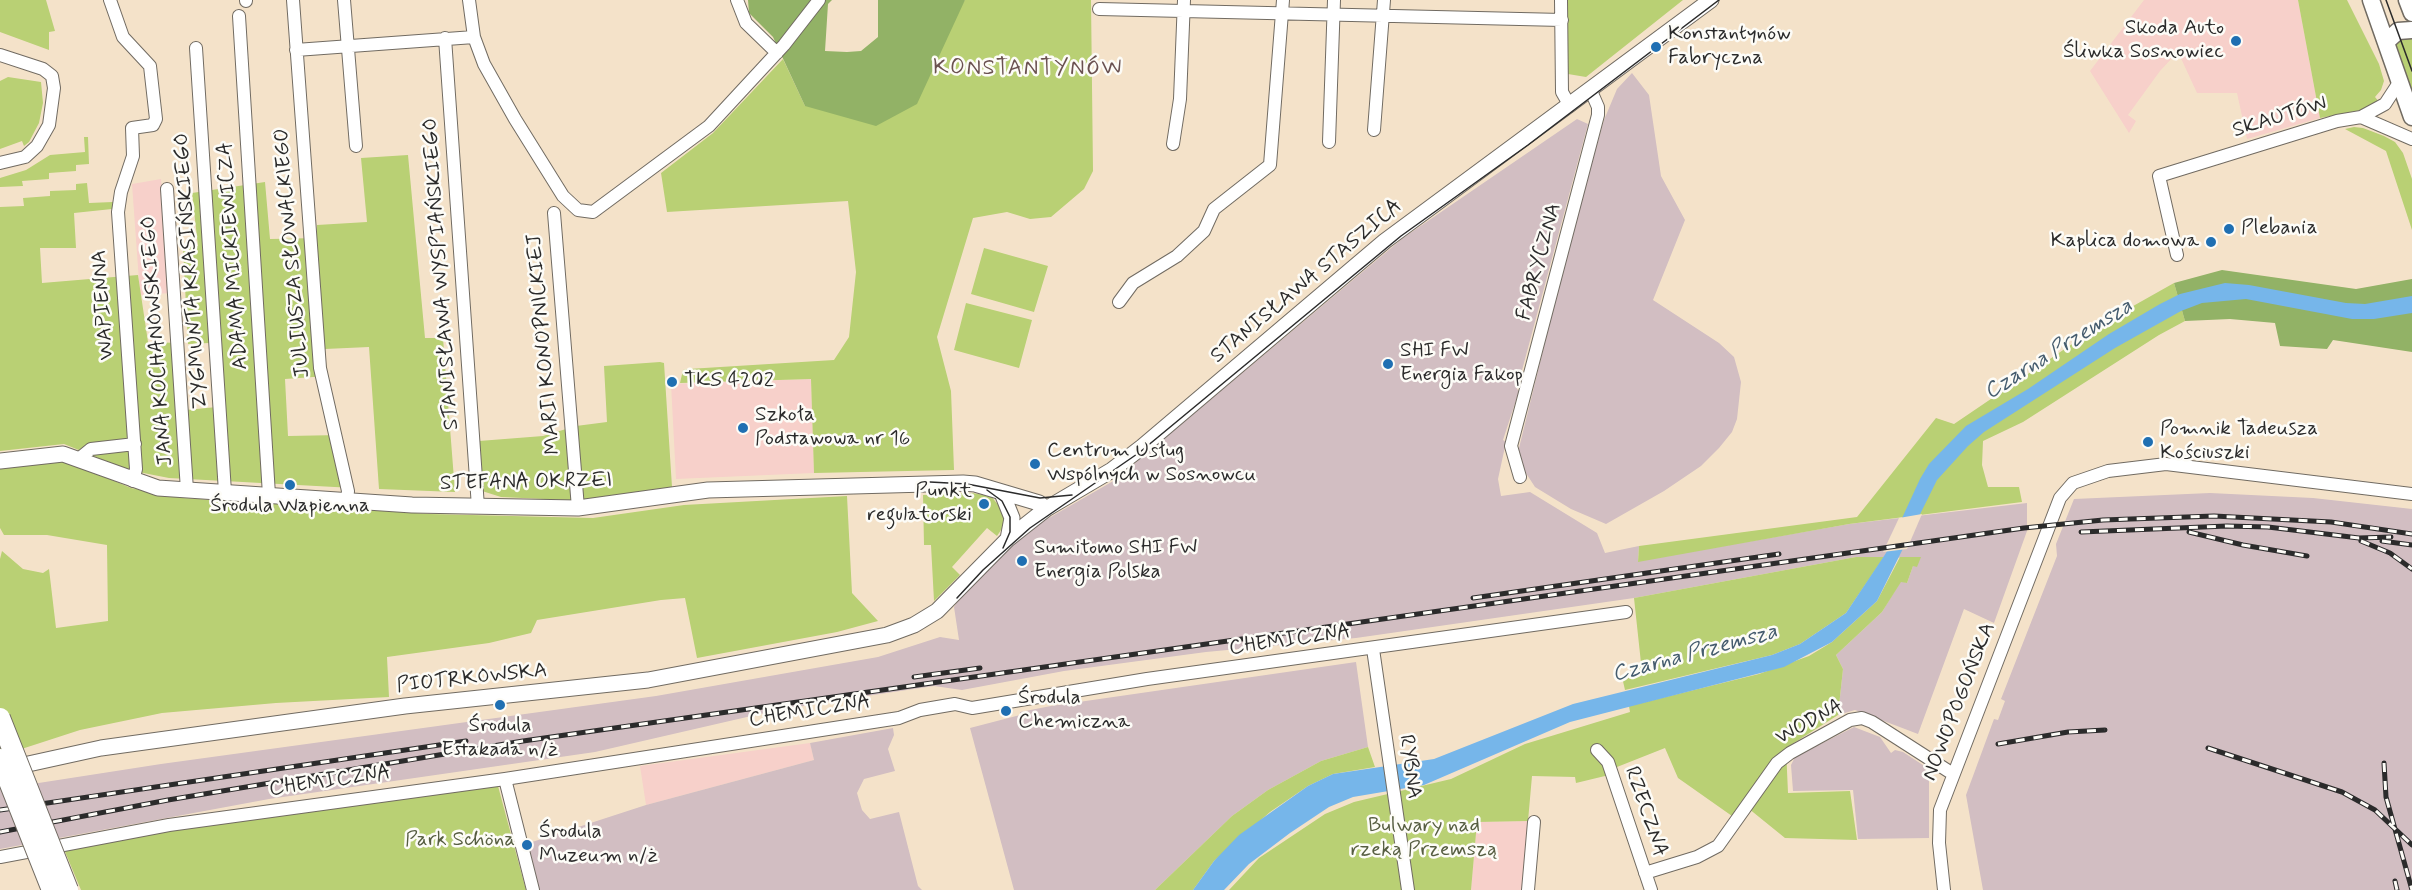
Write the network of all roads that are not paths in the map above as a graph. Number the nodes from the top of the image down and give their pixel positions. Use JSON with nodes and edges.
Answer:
{"nodes":[{"id":1,"x":110,"y":0,"type":"edge"},
{"id":2,"x":293,"y":0,"type":"edge"},
{"id":3,"x":344,"y":0,"type":"edge"},
{"id":4,"x":469,"y":0,"type":"edge"},
{"id":5,"x":737,"y":0,"type":"edge"},
{"id":6,"x":819,"y":0,"type":"edge"},
{"id":7,"x":1283,"y":0,"type":"edge"},
{"id":8,"x":1334,"y":0,"type":"edge"},
{"id":9,"x":1384,"y":0,"type":"edge"},
{"id":10,"x":1561,"y":0,"type":"edge"},
{"id":11,"x":1711,"y":0,"type":"edge"},
{"id":12,"x":2361,"y":0,"type":"edge"},
{"id":13,"x":2371,"y":0,"type":"edge"},
{"id":14,"x":2407,"y":0,"type":"edge"},
{"id":15,"x":1141,"y":5,"type":"edge"},
{"id":16,"x":1184,"y":6,"type":"edge"},
{"id":17,"x":1234,"y":6,"type":"edge"},
{"id":18,"x":1099,"y":9,"type":"dead end"},
{"id":19,"x":2412,"y":13,"type":"edge"},
{"id":20,"x":1282,"y":14,"type":"junction"},
{"id":21,"x":1333,"y":15,"type":"junction"},
{"id":22,"x":238,"y":16,"type":"dead end"},
{"id":23,"x":1384,"y":17,"type":"junction"},
{"id":24,"x":1562,"y":20,"type":"junction"},
{"id":25,"x":2412,"y":30,"type":"edge"},
{"id":26,"x":474,"y":37,"type":"junction"},
{"id":27,"x":445,"y":38,"type":"junction"},
{"id":28,"x":348,"y":47,"type":"junction"},
{"id":29,"x":2388,"y":47,"type":"junction"},
{"id":30,"x":196,"y":48,"type":"dead end"},
{"id":31,"x":296,"y":50,"type":"junction"},
{"id":32,"x":777,"y":53,"type":"junction"},
{"id":33,"x":0,"y":55,"type":"edge"},
{"id":34,"x":2400,"y":81,"type":"junction"},
{"id":35,"x":1591,"y":91,"type":"junction"},
{"id":36,"x":1570,"y":106,"type":"junction"},
{"id":37,"x":2361,"y":117,"type":"junction"},
{"id":38,"x":2412,"y":117,"type":"edge"},
{"id":39,"x":1374,"y":130,"type":"dead end"},
{"id":40,"x":2412,"y":139,"type":"edge"},
{"id":41,"x":1329,"y":142,"type":"dead end"},
{"id":42,"x":1173,"y":144,"type":"dead end"},
{"id":43,"x":356,"y":146,"type":"dead end"},
{"id":44,"x":0,"y":163,"type":"edge"},
{"id":45,"x":167,"y":189,"type":"dead end"},
{"id":46,"x":554,"y":213,"type":"dead end"},
{"id":47,"x":2177,"y":255,"type":"dead end"},
{"id":48,"x":1119,"y":302,"type":"dead end"},
{"id":49,"x":135,"y":444,"type":"junction"},
{"id":50,"x":80,"y":458,"type":"junction"},
{"id":51,"x":0,"y":461,"type":"edge"},
{"id":52,"x":1520,"y":477,"type":"dead end"},
{"id":53,"x":133,"y":481,"type":"junction"},
{"id":54,"x":187,"y":490,"type":"junction"},
{"id":55,"x":225,"y":492,"type":"junction"},
{"id":56,"x":1002,"y":494,"type":"junction"},
{"id":57,"x":2412,"y":494,"type":"edge"},
{"id":58,"x":269,"y":495,"type":"junction"},
{"id":59,"x":347,"y":500,"type":"junction"},
{"id":60,"x":478,"y":507,"type":"junction"},
{"id":61,"x":578,"y":508,"type":"junction"},
{"id":62,"x":1046,"y":509,"type":"junction"},
{"id":63,"x":1008,"y":539,"type":"junction"},
{"id":64,"x":941,"y":607,"type":"joint"},
{"id":65,"x":1626,"y":612,"type":"dead end"},
{"id":66,"x":1373,"y":649,"type":"junction"},
{"id":67,"x":0,"y":718,"type":"edge"},
{"id":68,"x":1598,"y":750,"type":"dead end"},
{"id":69,"x":0,"y":759,"type":"edge"},
{"id":70,"x":0,"y":770,"type":"edge"},
{"id":71,"x":1953,"y":774,"type":"junction"},
{"id":72,"x":505,"y":780,"type":"junction"},
{"id":73,"x":1534,"y":822,"type":"dead end"},
{"id":74,"x":0,"y":857,"type":"edge"},
{"id":75,"x":1645,"y":873,"type":"junction"},
{"id":76,"x":52,"y":890,"type":"edge"},
{"id":77,"x":68,"y":890,"type":"edge"},
{"id":78,"x":533,"y":890,"type":"edge"},
{"id":79,"x":1408,"y":890,"type":"edge"},
{"id":80,"x":1528,"y":890,"type":"edge"},
{"id":81,"x":1651,"y":890,"type":"edge"},
{"id":82,"x":1944,"y":890,"type":"edge"}],
"edges":[{"from":1,"to":49,"type":"street","name":"WAPIENNA"},
{"from":2,"to":31,"type":"street","name":"JULIUSZA SŁOWACKIEGO"},
{"from":3,"to":28,"type":"street"},
{"from":4,"to":26,"type":"street"},
{"from":5,"to":32,"type":"street"},
{"from":6,"to":32,"type":"street"},
{"from":7,"to":20,"type":"street"},
{"from":8,"to":21,"type":"street"},
{"from":9,"to":23,"type":"street"},
{"from":10,"to":24,"type":"street"},
{"from":11,"to":35,"type":"street","name":"STANISŁAWA STASZICA"},
{"from":12,"to":29,"type":"main road"},
{"from":13,"to":29,"type":"main road"},
{"from":14,"to":19,"type":"main road"},
{"from":15,"to":16,"type":"street"},
{"from":15,"to":18,"type":"street"},
{"from":16,"to":17,"type":"street"},
{"from":16,"to":42,"type":"street"},
{"from":17,"to":20,"type":"street"},
{"from":20,"to":21,"type":"street"},
{"from":20,"to":48,"type":"street"},
{"from":21,"to":23,"type":"street"},
{"from":21,"to":41,"type":"street"},
{"from":22,"to":58,"type":"street","name":"ADAMA MICKIEWICZA"},
{"from":23,"to":24,"type":"street"},
{"from":23,"to":39,"type":"street"},
{"from":24,"to":36,"type":"street"},
{"from":25,"to":29,"type":"main road"},
{"from":26,"to":27,"type":"street"},
{"from":26,"to":32,"type":"street"},
{"from":27,"to":28,"type":"street"},
{"from":27,"to":60,"type":"street","name":"STANISŁAWA WYSPIAŃSKIEGO"},
{"from":28,"to":31,"type":"street"},
{"from":28,"to":43,"type":"street"},
{"from":29,"to":34,"type":"main road"},
{"from":30,"to":55,"type":"street","name":"ZYGMUNTA KRASIŃSKIEGO"},
{"from":31,"to":59,"type":"street","name":"JULIUSZA SŁOWACKIEGO"},
{"from":33,"to":44,"type":"street"},
{"from":34,"to":37,"type":"street"},
{"from":34,"to":38,"type":"main road"},
{"from":35,"to":36,"type":"street","name":"STANISŁAWA STASZICA"},
{"from":35,"to":52,"type":"street","name":"FABRYCZNA"},
{"from":36,"to":62,"type":"street","name":"STANISŁAWA STASZICA"},
{"from":37,"to":40,"type":"street","name":"SKAUTÓW"},
{"from":37,"to":47,"type":"street","name":"SKAUTÓW"},
{"from":45,"to":54,"type":"street","name":"JANA KOCHANOWSKIEGO"},
{"from":46,"to":61,"type":"street","name":"MARII KONOPNICKIEJ"},
{"from":49,"to":50,"type":"street","name":"STEFANA OKRZEI"},
{"from":49,"to":53,"type":"street","name":"WAPIENNA"},
{"from":50,"to":51,"type":"street","name":"STEFANA OKRZEI"},
{"from":50,"to":53,"type":"street","name":"STEFANA OKRZEI"},
{"from":53,"to":54,"type":"street","name":"STEFANA OKRZEI"},
{"from":54,"to":55,"type":"street","name":"STEFANA OKRZEI"},
{"from":55,"to":58,"type":"street","name":"STEFANA OKRZEI"},
{"from":56,"to":61,"type":"street","name":"STEFANA OKRZEI"},
{"from":56,"to":62,"type":"street","name":"STEFANA OKRZEI"},
{"from":56,"to":63,"type":"street"},
{"from":57,"to":71,"type":"street","name":"NOWOPOGOŃSKA"},
{"from":58,"to":59,"type":"street","name":"STEFANA OKRZEI"},
{"from":59,"to":60,"type":"street","name":"STEFANA OKRZEI"},
{"from":60,"to":61,"type":"street","name":"STEFANA OKRZEI"},
{"from":62,"to":63,"type":"street","name":"STANISŁAWA STASZICA"},
{"from":63,"to":64,"type":"street","name":"STANISŁAWA STASZICA"},
{"from":64,"to":70,"type":"street","name":"PIOTRKOWSKA"},
{"from":65,"to":66,"type":"street","name":"CHEMICZNA"},
{"from":66,"to":72,"type":"street","name":"CHEMICZNA"},
{"from":66,"to":79,"type":"street","name":"RYBNA"},
{"from":67,"to":77,"type":"main road","bridge":true},
{"from":68,"to":75,"type":"street","name":"RZECZNA"},
{"from":69,"to":76,"type":"main road","bridge":true},
{"from":71,"to":75,"type":"street","name":"WODNA"},
{"from":71,"to":82,"type":"street","name":"NOWOPOGOŃSKA"},
{"from":72,"to":74,"type":"street","name":"CHEMICZNA"},
{"from":72,"to":78,"type":"street"},
{"from":73,"to":80,"type":"street"},
{"from":75,"to":81,"type":"street","name":"RZECZNA"}]}
